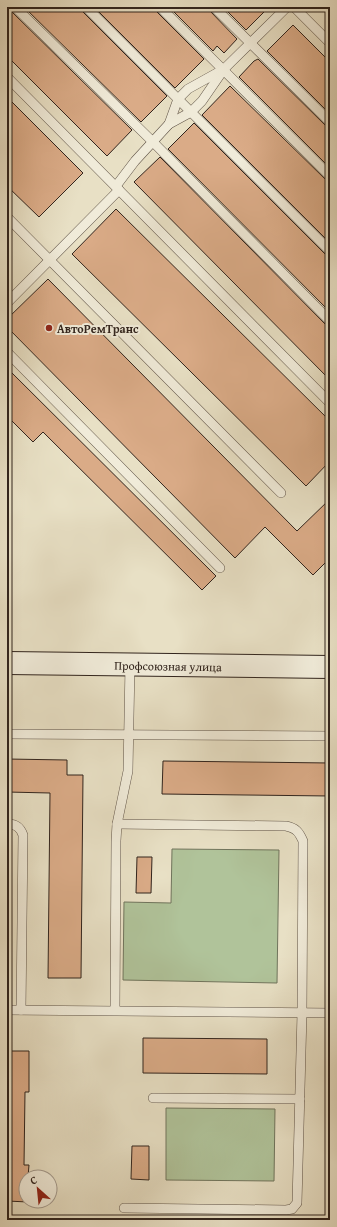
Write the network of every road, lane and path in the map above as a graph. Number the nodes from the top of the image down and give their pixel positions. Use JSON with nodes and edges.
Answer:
{"nodes":[{"id":1,"x":15,"y":7,"type":"edge"},
{"id":2,"x":86,"y":7,"type":"edge"},
{"id":3,"x":160,"y":7,"type":"edge"},
{"id":4,"x":214,"y":7,"type":"edge"},
{"id":5,"x":287,"y":7,"type":"edge"},
{"id":6,"x":294,"y":7,"type":"edge"},
{"id":7,"x":252,"y":43,"type":"junction"},
{"id":8,"x":330,"y":43,"type":"edge"},
{"id":9,"x":224,"y":69,"type":"junction"},
{"id":10,"x":7,"y":77,"type":"edge"},
{"id":11,"x":178,"y":99,"type":"junction"},
{"id":12,"x":191,"y":112,"type":"junction"},
{"id":13,"x":330,"y":122,"type":"edge"},
{"id":14,"x":168,"y":124,"type":"junction"},
{"id":15,"x":152,"y":142,"type":"junction"},
{"id":16,"x":330,"y":176,"type":"edge"},
{"id":17,"x":118,"y":188,"type":"junction"},
{"id":18,"x":7,"y":217,"type":"edge"},
{"id":19,"x":330,"y":251,"type":"edge"},
{"id":20,"x":50,"y":260,"type":"junction"},
{"id":21,"x":7,"y":303,"type":"edge"},
{"id":22,"x":330,"y":321,"type":"edge"},
{"id":23,"x":7,"y":352,"type":"edge"},
{"id":24,"x":330,"y":403,"type":"edge"},
{"id":25,"x":281,"y":493,"type":"dead end"},
{"id":26,"x":220,"y":568,"type":"dead end"},
{"id":27,"x":7,"y":663,"type":"edge"},
{"id":28,"x":130,"y":665,"type":"junction"},
{"id":29,"x":330,"y":668,"type":"edge"},
{"id":30,"x":7,"y":734,"type":"edge"},
{"id":31,"x":129,"y":735,"type":"junction"},
{"id":32,"x":330,"y":736,"type":"edge"},
{"id":33,"x":7,"y":824,"type":"edge"},
{"id":34,"x":117,"y":824,"type":"junction"},
{"id":35,"x":7,"y":1010,"type":"edge"},
{"id":36,"x":21,"y":1010,"type":"junction"},
{"id":37,"x":115,"y":1010,"type":"junction"},
{"id":38,"x":302,"y":1012,"type":"junction"},
{"id":39,"x":330,"y":1013,"type":"edge"},
{"id":40,"x":153,"y":1098,"type":"dead end"},
{"id":41,"x":300,"y":1099,"type":"junction"},
{"id":42,"x":124,"y":1208,"type":"dead end"}],
"edges":[{"from":1,"to":15,"type":"lane"},
{"from":2,"to":11,"type":"lane"},
{"from":3,"to":9,"type":"lane"},
{"from":4,"to":7,"type":"lane"},
{"from":5,"to":7,"type":"lane"},
{"from":6,"to":8,"type":"lane"},
{"from":7,"to":9,"type":"lane"},
{"from":7,"to":13,"type":"lane"},
{"from":9,"to":11,"type":"lane"},
{"from":9,"to":12,"type":"lane"},
{"from":9,"to":16,"type":"lane"},
{"from":10,"to":17,"type":"lane"},
{"from":11,"to":12,"type":"lane"},
{"from":11,"to":14,"type":"lane"},
{"from":12,"to":14,"type":"lane"},
{"from":12,"to":19,"type":"lane"},
{"from":14,"to":15,"type":"lane"},
{"from":15,"to":17,"type":"lane"},
{"from":15,"to":22,"type":"lane"},
{"from":17,"to":20,"type":"lane"},
{"from":17,"to":24,"type":"lane"},
{"from":18,"to":20,"type":"lane"},
{"from":20,"to":21,"type":"lane"},
{"from":20,"to":25,"type":"lane"},
{"from":23,"to":26,"type":"lane"},
{"from":27,"to":28,"type":"main road","name":"Профсоюзная улица"},
{"from":28,"to":29,"type":"main road","name":"Профсоюзная улица"},
{"from":28,"to":31,"type":"lane"},
{"from":30,"to":31,"type":"lane"},
{"from":31,"to":32,"type":"lane"},
{"from":31,"to":34,"type":"lane"},
{"from":33,"to":36,"type":"lane"},
{"from":34,"to":37,"type":"lane"},
{"from":34,"to":38,"type":"lane"},
{"from":35,"to":36,"type":"lane"},
{"from":36,"to":37,"type":"lane"},
{"from":37,"to":38,"type":"lane"},
{"from":38,"to":39,"type":"lane"},
{"from":38,"to":41,"type":"lane"},
{"from":40,"to":41,"type":"lane"},
{"from":41,"to":42,"type":"lane"}]}
